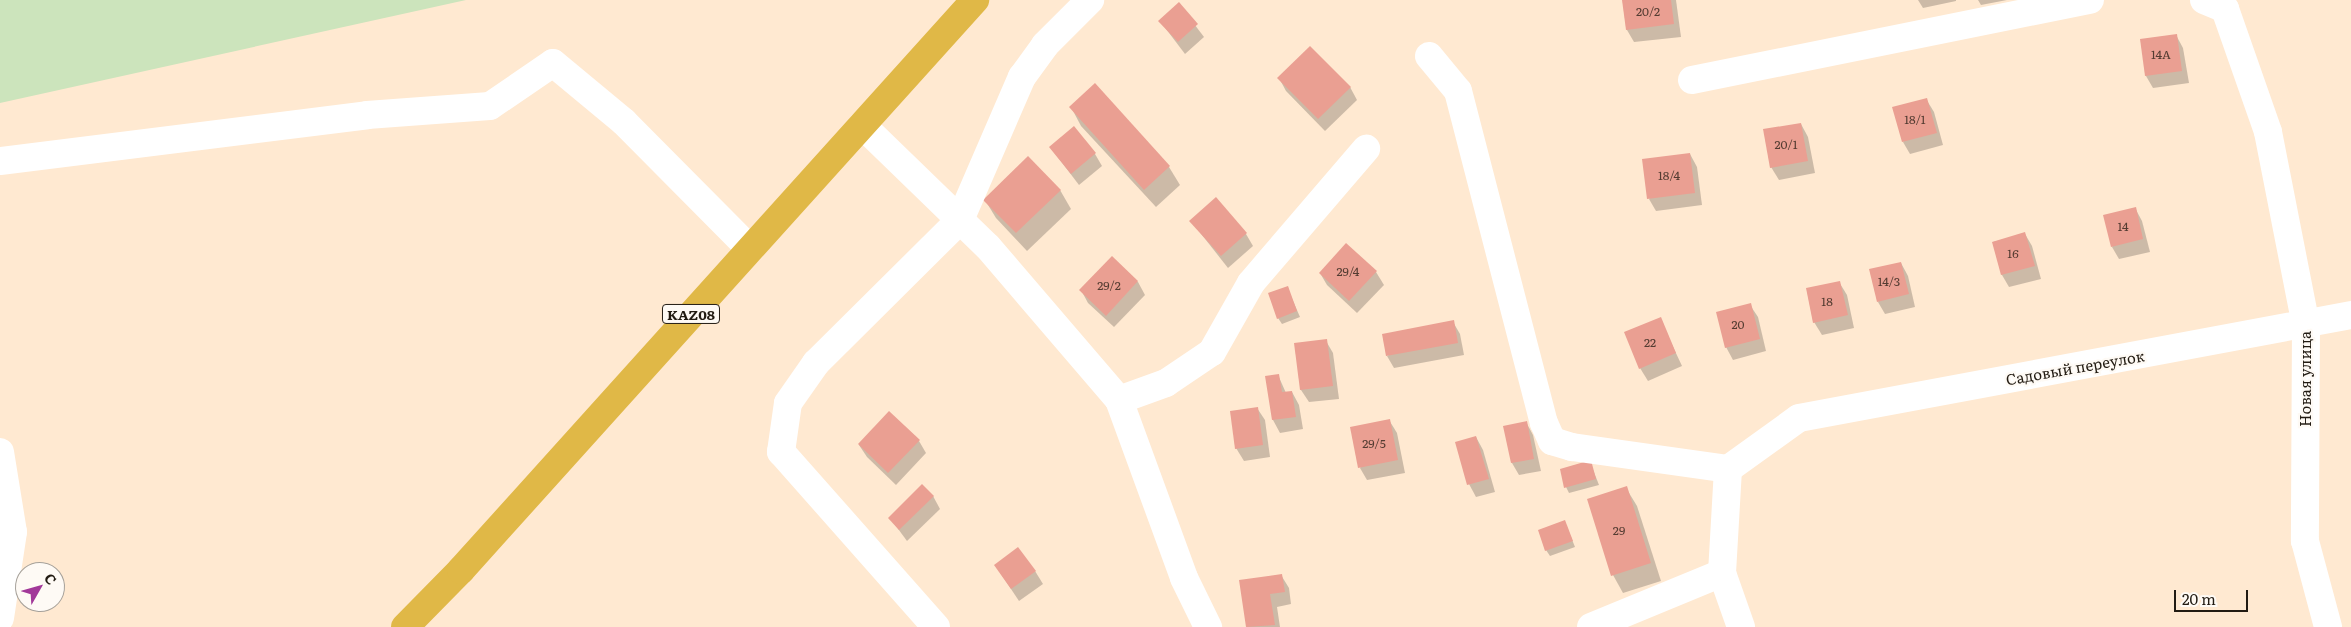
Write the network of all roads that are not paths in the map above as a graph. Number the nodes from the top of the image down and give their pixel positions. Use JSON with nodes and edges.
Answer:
{"nodes":[{"id":1,"x":975,"y":0,"type":"edge"},
{"id":2,"x":1090,"y":0,"type":"edge"},
{"id":3,"x":2090,"y":0,"type":"edge"},
{"id":4,"x":2217,"y":3,"type":"edge"},
{"id":5,"x":1428,"y":56,"type":"dead end"},
{"id":6,"x":1692,"y":80,"type":"dead end"},
{"id":7,"x":862,"y":125,"type":"junction"},
{"id":8,"x":1366,"y":149,"type":"dead end"},
{"id":9,"x":0,"y":161,"type":"edge"},
{"id":10,"x":960,"y":220,"type":"junction"},
{"id":11,"x":750,"y":249,"type":"junction"},
{"id":12,"x":2351,"y":316,"type":"edge"},
{"id":13,"x":2306,"y":325,"type":"junction"},
{"id":14,"x":1119,"y":400,"type":"junction"},
{"id":15,"x":0,"y":452,"type":"edge"},
{"id":16,"x":1728,"y":469,"type":"junction"},
{"id":17,"x":1722,"y":574,"type":"junction"},
{"id":18,"x":0,"y":618,"type":"edge"},
{"id":19,"x":1601,"y":626,"type":"edge"},
{"id":20,"x":405,"y":627,"type":"edge"},
{"id":21,"x":936,"y":627,"type":"edge"},
{"id":22,"x":1208,"y":627,"type":"edge"},
{"id":23,"x":1741,"y":627,"type":"edge"},
{"id":24,"x":2328,"y":627,"type":"edge"}],
"edges":[{"from":1,"to":7,"type":"highway","number":"KAZ08"},
{"from":2,"to":10,"type":"lane"},
{"from":3,"to":6,"type":"lane"},
{"from":4,"to":13,"type":"lane","name":"Новая улица"},
{"from":5,"to":16,"type":"lane"},
{"from":7,"to":10,"type":"lane"},
{"from":7,"to":11,"type":"highway","number":"KAZ08"},
{"from":8,"to":14,"type":"lane"},
{"from":9,"to":11,"type":"lane"},
{"from":10,"to":14,"type":"lane"},
{"from":10,"to":21,"type":"lane"},
{"from":11,"to":20,"type":"highway","number":"KAZ08"},
{"from":12,"to":13,"type":"lane","name":"Садовый переулок"},
{"from":13,"to":16,"type":"lane","name":"Садовый переулок"},
{"from":13,"to":24,"type":"lane","name":"Новая улица"},
{"from":14,"to":22,"type":"lane"},
{"from":15,"to":18,"type":"lane"},
{"from":16,"to":17,"type":"lane"},
{"from":17,"to":19,"type":"lane"},
{"from":17,"to":23,"type":"lane"}]}
